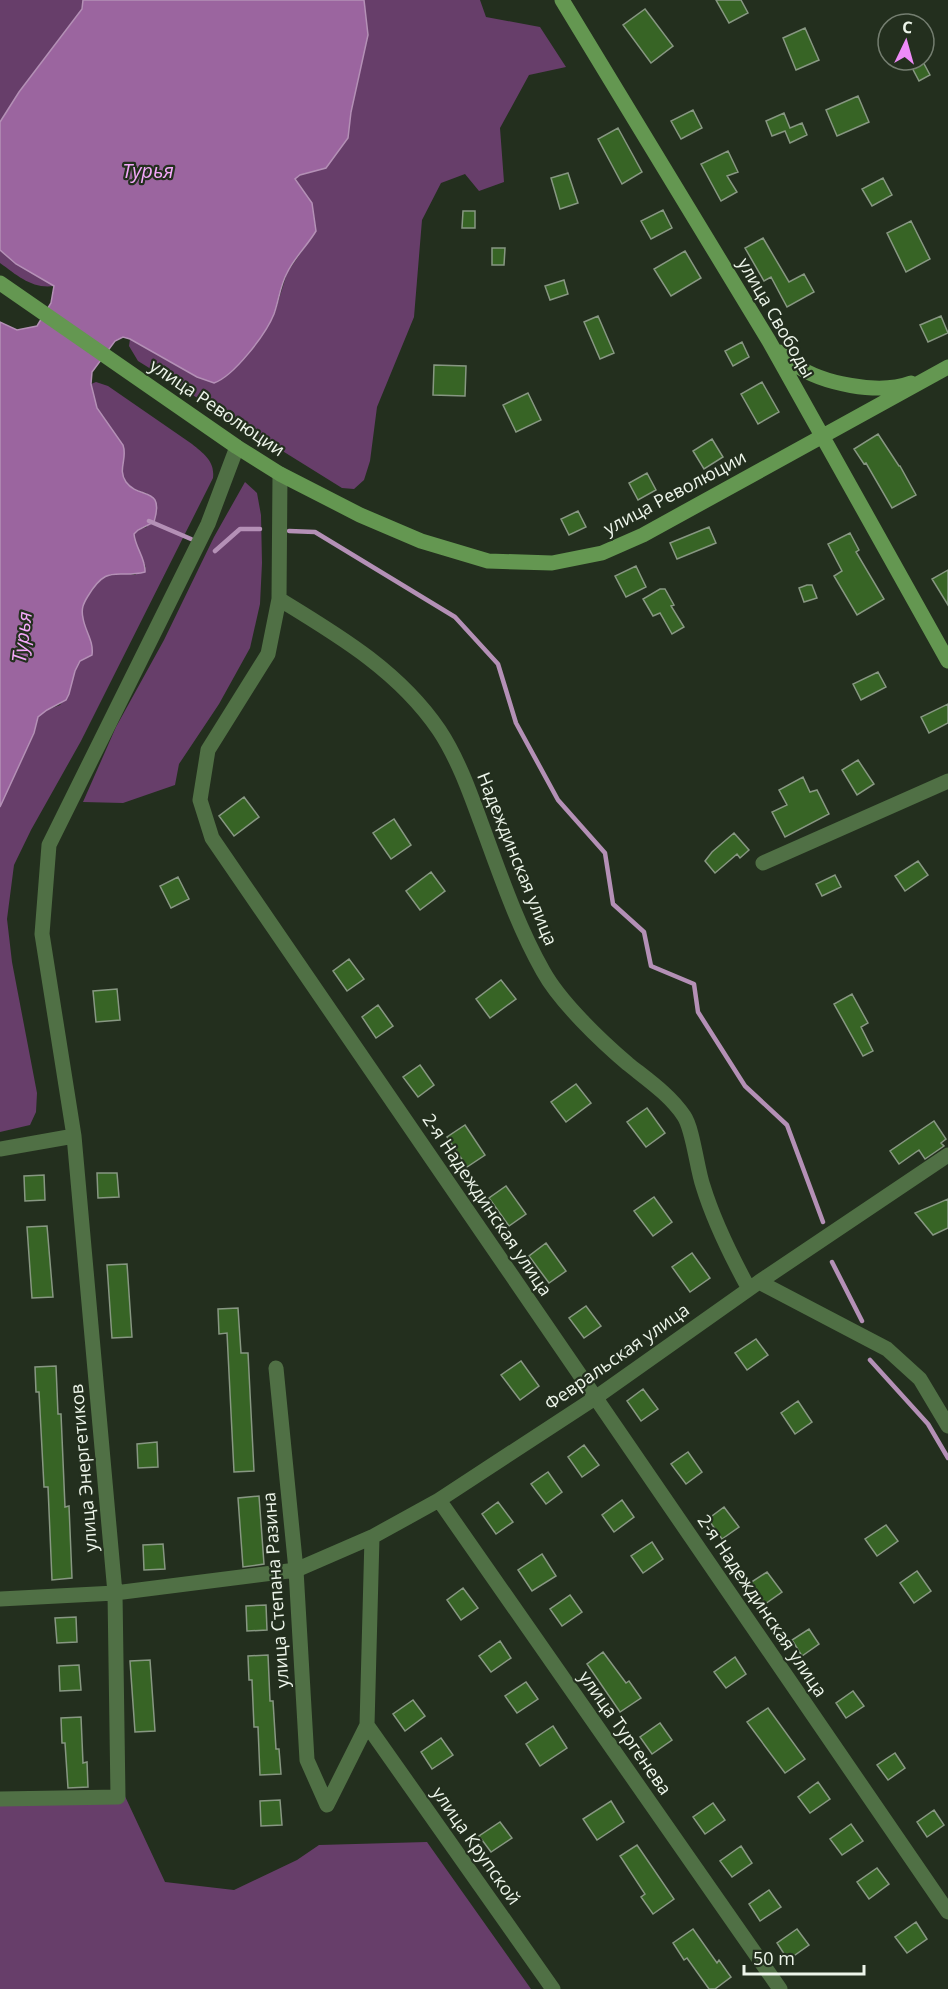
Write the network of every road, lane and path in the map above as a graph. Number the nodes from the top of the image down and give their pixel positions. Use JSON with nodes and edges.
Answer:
{"nodes":[{"id":1,"x":562,"y":0,"type":"edge"},
{"id":2,"x":0,"y":283,"type":"edge"},
{"id":3,"x":769,"y":341,"type":"junction"},
{"id":4,"x":944,"y":369,"type":"edge"},
{"id":5,"x":822,"y":436,"type":"junction"},
{"id":6,"x":237,"y":447,"type":"junction"},
{"id":7,"x":280,"y":474,"type":"junction"},
{"id":8,"x":279,"y":598,"type":"junction"},
{"id":9,"x":948,"y":661,"type":"edge"},
{"id":10,"x":948,"y":781,"type":"edge"},
{"id":11,"x":763,"y":863,"type":"dead end"},
{"id":12,"x":74,"y":1136,"type":"junction"},
{"id":13,"x":0,"y":1149,"type":"edge"},
{"id":14,"x":948,"y":1155,"type":"edge"},
{"id":15,"x":754,"y":1286,"type":"junction"},
{"id":16,"x":276,"y":1368,"type":"dead end"},
{"id":17,"x":595,"y":1398,"type":"junction"},
{"id":18,"x":948,"y":1426,"type":"edge"},
{"id":19,"x":439,"y":1500,"type":"junction"},
{"id":20,"x":372,"y":1538,"type":"junction"},
{"id":21,"x":296,"y":1570,"type":"junction"},
{"id":22,"x":115,"y":1593,"type":"junction"},
{"id":23,"x":0,"y":1599,"type":"edge"},
{"id":24,"x":367,"y":1725,"type":"junction"},
{"id":25,"x":0,"y":1799,"type":"edge"},
{"id":26,"x":948,"y":1912,"type":"edge"},
{"id":27,"x":553,"y":1989,"type":"edge"},
{"id":28,"x":780,"y":1989,"type":"edge"}],
"edges":[{"from":1,"to":3,"type":"street","name":"улица Свободы"},
{"from":2,"to":6,"type":"street","name":"улица Революции"},
{"from":3,"to":4,"type":"street"},
{"from":3,"to":5,"type":"street","name":"улица Свободы"},
{"from":4,"to":5,"type":"street","name":"улица Революции"},
{"from":5,"to":7,"type":"street","name":"улица Революции"},
{"from":5,"to":9,"type":"street","name":"улица Свободы"},
{"from":6,"to":7,"type":"street","name":"улица Революции"},
{"from":6,"to":12,"type":"street","name":"улица Энергетиков"},
{"from":7,"to":8,"type":"street","name":"2-я Надеждинская улица"},
{"from":8,"to":15,"type":"street","name":"Надеждинская улица"},
{"from":8,"to":17,"type":"street","name":"2-я Надеждинская улица"},
{"from":10,"to":11,"type":"street"},
{"from":12,"to":13,"type":"street"},
{"from":12,"to":22,"type":"street","name":"улица Энергетиков"},
{"from":14,"to":15,"type":"street","name":"Февральская улица"},
{"from":15,"to":17,"type":"street","name":"Февральская улица"},
{"from":15,"to":18,"type":"street"},
{"from":16,"to":21,"type":"street","name":"улица Степана Разина"},
{"from":17,"to":19,"type":"street","name":"Февральская улица"},
{"from":17,"to":26,"type":"street","name":"2-я Надеждинская улица"},
{"from":19,"to":20,"type":"street","name":"Февральская улица"},
{"from":19,"to":28,"type":"street","name":"улица Тургенева"},
{"from":20,"to":21,"type":"street","name":"Февральская улица"},
{"from":20,"to":24,"type":"street"},
{"from":21,"to":22,"type":"street","name":"Февральская улица"},
{"from":21,"to":24,"type":"street","name":"улица Степана Разина"},
{"from":22,"to":23,"type":"street","name":"Февральская улица"},
{"from":22,"to":25,"type":"street","name":"улица Энергетиков"},
{"from":24,"to":27,"type":"street","name":"улица Крупской"}]}
